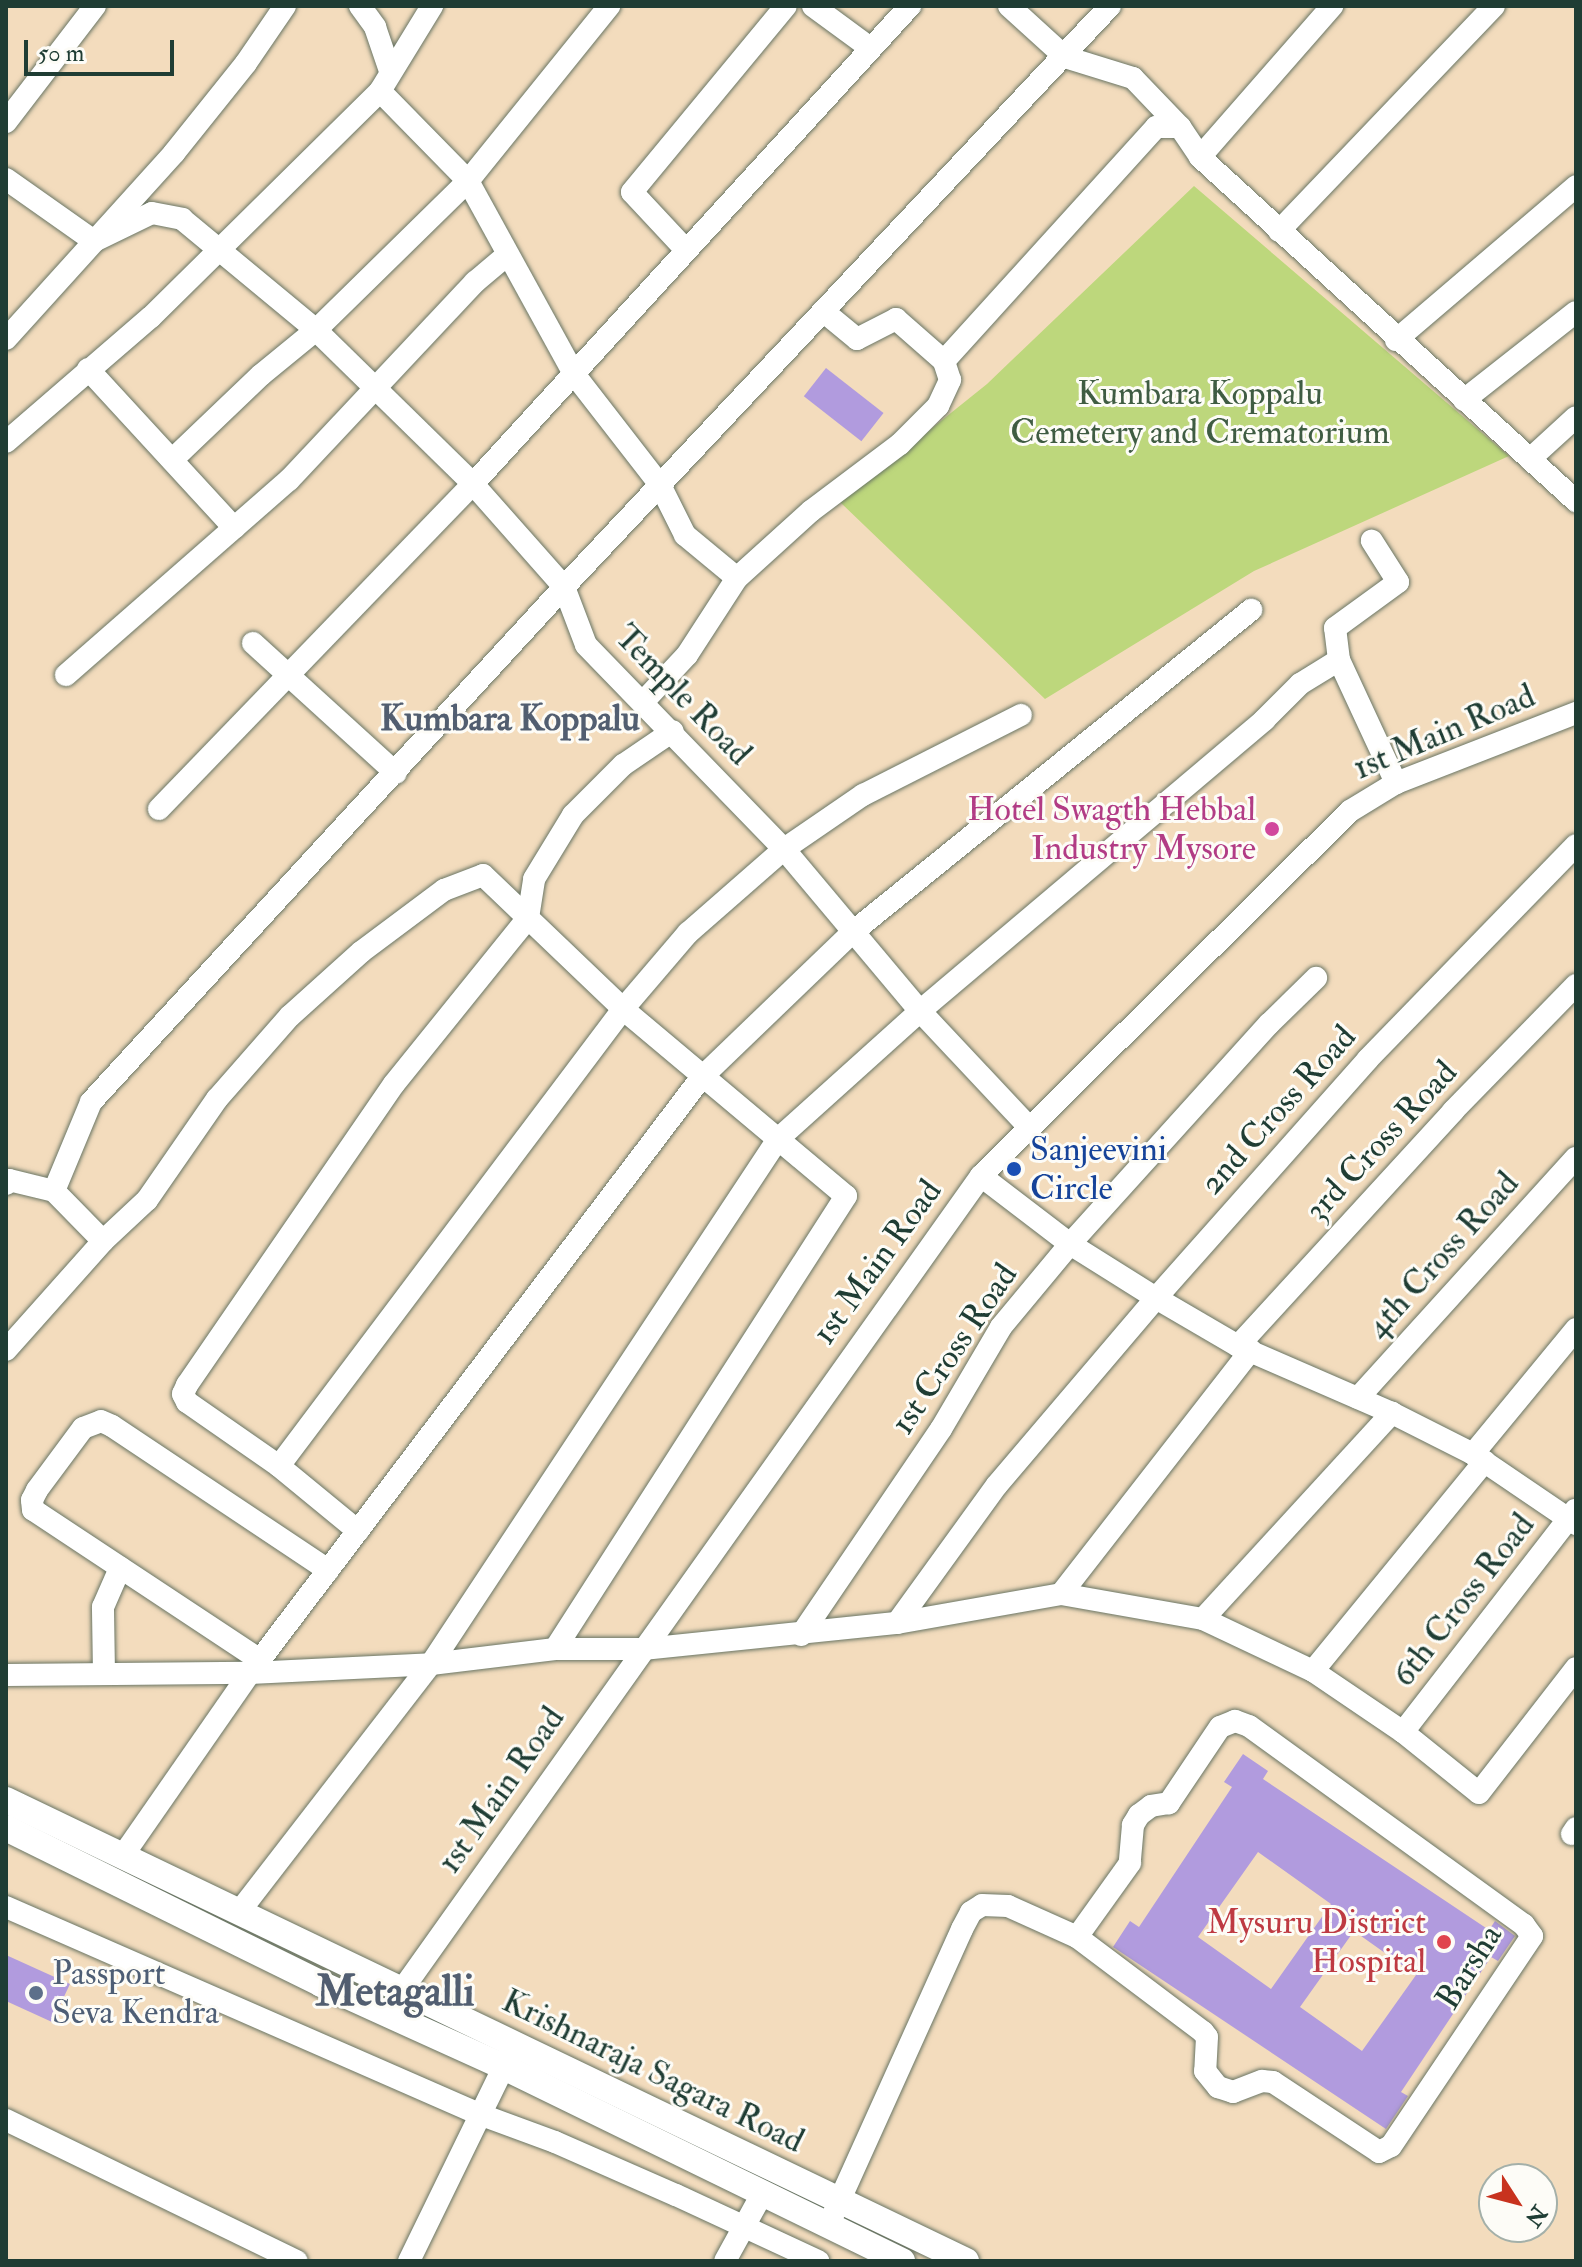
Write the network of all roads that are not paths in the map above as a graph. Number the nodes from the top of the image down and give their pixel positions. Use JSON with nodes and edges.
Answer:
{"nodes":[{"id":1,"x":95,"y":6,"type":"edge"},
{"id":2,"x":285,"y":6,"type":"edge"},
{"id":3,"x":360,"y":6,"type":"edge"},
{"id":4,"x":432,"y":6,"type":"edge"},
{"id":5,"x":609,"y":6,"type":"edge"},
{"id":6,"x":786,"y":6,"type":"edge"},
{"id":7,"x":813,"y":6,"type":"edge"},
{"id":8,"x":910,"y":6,"type":"edge"},
{"id":9,"x":1009,"y":6,"type":"edge"},
{"id":10,"x":1110,"y":6,"type":"edge"},
{"id":11,"x":1332,"y":6,"type":"edge"},
{"id":12,"x":1494,"y":6,"type":"edge"},
{"id":13,"x":869,"y":47,"type":"junction"},
{"id":14,"x":1065,"y":57,"type":"junction"},
{"id":15,"x":385,"y":81,"type":"junction"},
{"id":16,"x":6,"y":122,"type":"edge"},
{"id":17,"x":1180,"y":127,"type":"junction"},
{"id":18,"x":1200,"y":157,"type":"junction"},
{"id":19,"x":6,"y":179,"type":"edge"},
{"id":20,"x":468,"y":181,"type":"junction"},
{"id":21,"x":1576,"y":186,"type":"edge"},
{"id":22,"x":1279,"y":231,"type":"junction"},
{"id":23,"x":94,"y":241,"type":"junction"},
{"id":24,"x":686,"y":250,"type":"junction"},
{"id":25,"x":221,"y":251,"type":"junction"},
{"id":26,"x":507,"y":255,"type":"junction"},
{"id":27,"x":823,"y":311,"type":"junction"},
{"id":28,"x":1576,"y":312,"type":"edge"},
{"id":29,"x":316,"y":330,"type":"junction"},
{"id":30,"x":6,"y":339,"type":"edge"},
{"id":31,"x":1396,"y":340,"type":"junction"},
{"id":32,"x":944,"y":361,"type":"junction"},
{"id":33,"x":88,"y":369,"type":"junction"},
{"id":34,"x":574,"y":374,"type":"junction"},
{"id":35,"x":372,"y":389,"type":"junction"},
{"id":36,"x":1464,"y":400,"type":"junction"},
{"id":37,"x":1576,"y":417,"type":"edge"},
{"id":38,"x":6,"y":442,"type":"edge"},
{"id":39,"x":1530,"y":459,"type":"junction"},
{"id":40,"x":172,"y":460,"type":"junction"},
{"id":41,"x":473,"y":484,"type":"junction"},
{"id":42,"x":660,"y":485,"type":"junction"},
{"id":43,"x":1576,"y":501,"type":"edge"},
{"id":44,"x":234,"y":528,"type":"junction"},
{"id":45,"x":1372,"y":541,"type":"dead end"},
{"id":46,"x":737,"y":578,"type":"junction"},
{"id":47,"x":564,"y":587,"type":"junction"},
{"id":48,"x":1251,"y":610,"type":"dead end"},
{"id":49,"x":253,"y":643,"type":"dead end"},
{"id":50,"x":1339,"y":660,"type":"junction"},
{"id":51,"x":66,"y":675,"type":"dead end"},
{"id":52,"x":288,"y":678,"type":"junction"},
{"id":53,"x":643,"y":702,"type":"junction"},
{"id":54,"x":1576,"y":713,"type":"edge"},
{"id":55,"x":1021,"y":715,"type":"dead end"},
{"id":56,"x":673,"y":731,"type":"junction"},
{"id":57,"x":396,"y":773,"type":"junction"},
{"id":58,"x":1396,"y":783,"type":"junction"},
{"id":59,"x":159,"y":809,"type":"dead end"},
{"id":60,"x":1576,"y":845,"type":"edge"},
{"id":61,"x":784,"y":849,"type":"junction"},
{"id":62,"x":528,"y":918,"type":"junction"},
{"id":63,"x":854,"y":931,"type":"junction"},
{"id":64,"x":1316,"y":978,"type":"dead end"},
{"id":65,"x":1576,"y":985,"type":"edge"},
{"id":66,"x":623,"y":1009,"type":"junction"},
{"id":67,"x":920,"y":1011,"type":"junction"},
{"id":68,"x":701,"y":1078,"type":"junction"},
{"id":69,"x":1029,"y":1127,"type":"junction"},
{"id":70,"x":778,"y":1139,"type":"junction"},
{"id":71,"x":1576,"y":1158,"type":"edge"},
{"id":72,"x":981,"y":1176,"type":"junction"},
{"id":73,"x":7,"y":1181,"type":"edge"},
{"id":74,"x":54,"y":1191,"type":"junction"},
{"id":75,"x":103,"y":1241,"type":"junction"},
{"id":76,"x":1070,"y":1244,"type":"junction"},
{"id":77,"x":1156,"y":1298,"type":"junction"},
{"id":78,"x":1576,"y":1329,"type":"edge"},
{"id":79,"x":1245,"y":1348,"type":"junction"},
{"id":80,"x":6,"y":1350,"type":"edge"},
{"id":81,"x":1358,"y":1398,"type":"junction"},
{"id":82,"x":1392,"y":1413,"type":"junction"},
{"id":83,"x":1479,"y":1458,"type":"junction"},
{"id":84,"x":279,"y":1466,"type":"junction"},
{"id":85,"x":1574,"y":1518,"type":"edge"},
{"id":86,"x":358,"y":1531,"type":"junction"},
{"id":87,"x":120,"y":1568,"type":"junction"},
{"id":88,"x":328,"y":1570,"type":"junction"},
{"id":89,"x":1061,"y":1594,"type":"junction"},
{"id":90,"x":1203,"y":1619,"type":"junction"},
{"id":91,"x":897,"y":1623,"type":"junction"},
{"id":92,"x":801,"y":1635,"type":"junction"},
{"id":93,"x":555,"y":1649,"type":"junction"},
{"id":94,"x":644,"y":1649,"type":"junction"},
{"id":95,"x":431,"y":1664,"type":"junction"},
{"id":96,"x":255,"y":1667,"type":"junction"},
{"id":97,"x":1576,"y":1668,"type":"edge"},
{"id":98,"x":1313,"y":1671,"type":"junction"},
{"id":99,"x":104,"y":1674,"type":"junction"},
{"id":100,"x":6,"y":1675,"type":"edge"},
{"id":101,"x":1403,"y":1732,"type":"junction"},
{"id":102,"x":9,"y":1818,"type":"edge"},
{"id":103,"x":124,"y":1854,"type":"junction"},
{"id":104,"x":6,"y":1907,"type":"edge"},
{"id":105,"x":239,"y":1912,"type":"junction"},
{"id":106,"x":1077,"y":1937,"type":"junction"},
{"id":107,"x":402,"y":1990,"type":"junction"},
{"id":108,"x":388,"y":2014,"type":"junction"},
{"id":109,"x":509,"y":2055,"type":"junction"},
{"id":110,"x":479,"y":2114,"type":"junction"},
{"id":111,"x":6,"y":2120,"type":"edge"},
{"id":112,"x":762,"y":2194,"type":"junction"},
{"id":113,"x":833,"y":2214,"type":"junction"},
{"id":114,"x":743,"y":2228,"type":"junction"},
{"id":115,"x":297,"y":2261,"type":"edge"},
{"id":116,"x":409,"y":2261,"type":"edge"},
{"id":117,"x":725,"y":2261,"type":"edge"},
{"id":118,"x":818,"y":2261,"type":"edge"},
{"id":119,"x":902,"y":2261,"type":"edge"},
{"id":120,"x":966,"y":2261,"type":"edge"}],
"edges":[{"from":1,"to":16,"type":"street"},
{"from":2,"to":23,"type":"street"},
{"from":3,"to":15,"type":"street"},
{"from":4,"to":15,"type":"street"},
{"from":5,"to":20,"type":"street"},
{"from":6,"to":24,"type":"street"},
{"from":7,"to":13,"type":"street"},
{"from":8,"to":13,"type":"street"},
{"from":9,"to":14,"type":"street"},
{"from":10,"to":14,"type":"street"},
{"from":11,"to":18,"type":"street"},
{"from":12,"to":22,"type":"street"},
{"from":13,"to":24,"type":"street"},
{"from":14,"to":17,"type":"street"},
{"from":14,"to":27,"type":"street"},
{"from":15,"to":20,"type":"street"},
{"from":15,"to":25,"type":"street"},
{"from":17,"to":18,"type":"street"},
{"from":17,"to":32,"type":"street"},
{"from":18,"to":22,"type":"street"},
{"from":19,"to":23,"type":"street"},
{"from":20,"to":26,"type":"street"},
{"from":20,"to":29,"type":"street"},
{"from":21,"to":31,"type":"street"},
{"from":22,"to":31,"type":"street"},
{"from":23,"to":25,"type":"street","name":"Temple Road"},
{"from":23,"to":30,"type":"street"},
{"from":24,"to":34,"type":"street"},
{"from":25,"to":29,"type":"street","name":"Temple Road"},
{"from":25,"to":33,"type":"street"},
{"from":26,"to":34,"type":"street"},
{"from":26,"to":35,"type":"street"},
{"from":27,"to":32,"type":"street"},
{"from":27,"to":42,"type":"street"},
{"from":28,"to":36,"type":"street"},
{"from":29,"to":35,"type":"street","name":"Temple Road"},
{"from":29,"to":40,"type":"street"},
{"from":31,"to":36,"type":"street"},
{"from":32,"to":46,"type":"street"},
{"from":33,"to":38,"type":"street"},
{"from":33,"to":40,"type":"street"},
{"from":34,"to":41,"type":"street"},
{"from":34,"to":42,"type":"street"},
{"from":35,"to":41,"type":"street","name":"Temple Road"},
{"from":35,"to":44,"type":"street"},
{"from":36,"to":39,"type":"street"},
{"from":37,"to":39,"type":"street"},
{"from":39,"to":43,"type":"street"},
{"from":40,"to":44,"type":"street"},
{"from":41,"to":47,"type":"street","name":"Temple Road"},
{"from":41,"to":52,"type":"street"},
{"from":42,"to":46,"type":"street"},
{"from":42,"to":47,"type":"street"},
{"from":44,"to":51,"type":"street"},
{"from":45,"to":50,"type":"street"},
{"from":46,"to":53,"type":"street"},
{"from":47,"to":53,"type":"street","name":"Temple Road"},
{"from":47,"to":57,"type":"street"},
{"from":48,"to":63,"type":"street"},
{"from":49,"to":52,"type":"street"},
{"from":50,"to":58,"type":"street"},
{"from":50,"to":67,"type":"street"},
{"from":52,"to":57,"type":"street"},
{"from":52,"to":59,"type":"street"},
{"from":53,"to":56,"type":"street","name":"Temple Road"},
{"from":54,"to":58,"type":"street","name":"1st Main Road"},
{"from":55,"to":61,"type":"street"},
{"from":56,"to":61,"type":"street","name":"Temple Road"},
{"from":56,"to":62,"type":"street"},
{"from":57,"to":74,"type":"street"},
{"from":58,"to":69,"type":"street","name":"1st Main Road"},
{"from":60,"to":77,"type":"street","name":"2nd Cross Road"},
{"from":61,"to":63,"type":"street","name":"Temple Road"},
{"from":61,"to":66,"type":"street"},
{"from":62,"to":66,"type":"street"},
{"from":62,"to":75,"type":"street"},
{"from":62,"to":84,"type":"street"},
{"from":63,"to":67,"type":"street","name":"Temple Road"},
{"from":63,"to":68,"type":"street"},
{"from":64,"to":76,"type":"street","name":"1st Cross Road"},
{"from":65,"to":79,"type":"street","name":"3rd Cross Road"},
{"from":66,"to":68,"type":"street"},
{"from":66,"to":84,"type":"street"},
{"from":67,"to":69,"type":"street","name":"Temple Road"},
{"from":67,"to":70,"type":"street"},
{"from":68,"to":70,"type":"street"},
{"from":68,"to":86,"type":"street"},
{"from":69,"to":72,"type":"street","name":"1st Main Road"},
{"from":70,"to":93,"type":"street"},
{"from":70,"to":95,"type":"street"},
{"from":71,"to":81,"type":"street","name":"4th Cross Road"},
{"from":72,"to":76,"type":"street"},
{"from":72,"to":94,"type":"street","name":"1st Main Road"},
{"from":73,"to":74,"type":"street"},
{"from":74,"to":75,"type":"street"},
{"from":75,"to":80,"type":"street"},
{"from":76,"to":77,"type":"street"},
{"from":76,"to":92,"type":"street","name":"1st Cross Road"},
{"from":77,"to":79,"type":"street"},
{"from":77,"to":91,"type":"street","name":"2nd Cross Road"},
{"from":78,"to":83,"type":"street"},
{"from":79,"to":81,"type":"street"},
{"from":79,"to":89,"type":"street","name":"3rd Cross Road"},
{"from":81,"to":82,"type":"street"},
{"from":82,"to":83,"type":"street"},
{"from":82,"to":90,"type":"street"},
{"from":83,"to":85,"type":"street"},
{"from":83,"to":98,"type":"street"},
{"from":84,"to":86,"type":"street"},
{"from":85,"to":101,"type":"street","name":"6th Cross Road"},
{"from":86,"to":88,"type":"street"},
{"from":87,"to":88,"type":"street"},
{"from":87,"to":96,"type":"street"},
{"from":87,"to":99,"type":"street"},
{"from":88,"to":96,"type":"street"},
{"from":89,"to":90,"type":"street"},
{"from":89,"to":91,"type":"street"},
{"from":90,"to":98,"type":"street"},
{"from":91,"to":92,"type":"street"},
{"from":92,"to":94,"type":"street"},
{"from":93,"to":94,"type":"street"},
{"from":93,"to":95,"type":"street"},
{"from":94,"to":107,"type":"street","name":"1st Main Road"},
{"from":95,"to":96,"type":"street"},
{"from":95,"to":105,"type":"street"},
{"from":96,"to":99,"type":"street"},
{"from":96,"to":103,"type":"street"},
{"from":97,"to":101,"type":"street"},
{"from":98,"to":101,"type":"street"},
{"from":99,"to":100,"type":"street"},
{"from":102,"to":103,"type":"main road","name":"Krishnaraja Sagara Road"},
{"from":102,"to":108,"type":"main road","name":"Krishnaraja Sagara Road"},
{"from":103,"to":105,"type":"main road","name":"Krishnaraja Sagara Road"},
{"from":104,"to":110,"type":"street"},
{"from":105,"to":107,"type":"main road","name":"Krishnaraja Sagara Road"},
{"from":106,"to":106,"type":"street","name":"Barsha"},
{"from":106,"to":113,"type":"street","name":"Barsha"},
{"from":107,"to":108,"type":"street","name":"1st Main Road"},
{"from":107,"to":109,"type":"main road","name":"Krishnaraja Sagara Road"},
{"from":108,"to":109,"type":"main road","name":"Krishnaraja Sagara Road"},
{"from":109,"to":110,"type":"street"},
{"from":109,"to":112,"type":"main road","name":"Krishnaraja Sagara Road"},
{"from":109,"to":113,"type":"main road","name":"Krishnaraja Sagara Road"},
{"from":110,"to":114,"type":"street"},
{"from":110,"to":116,"type":"street"},
{"from":111,"to":115,"type":"street"},
{"from":112,"to":113,"type":"main road","name":"Krishnaraja Sagara Road"},
{"from":112,"to":114,"type":"street"},
{"from":113,"to":119,"type":"main road","name":"Krishnaraja Sagara Road"},
{"from":113,"to":120,"type":"main road","name":"Krishnaraja Sagara Road"},
{"from":114,"to":117,"type":"street"},
{"from":114,"to":118,"type":"street"}]}
